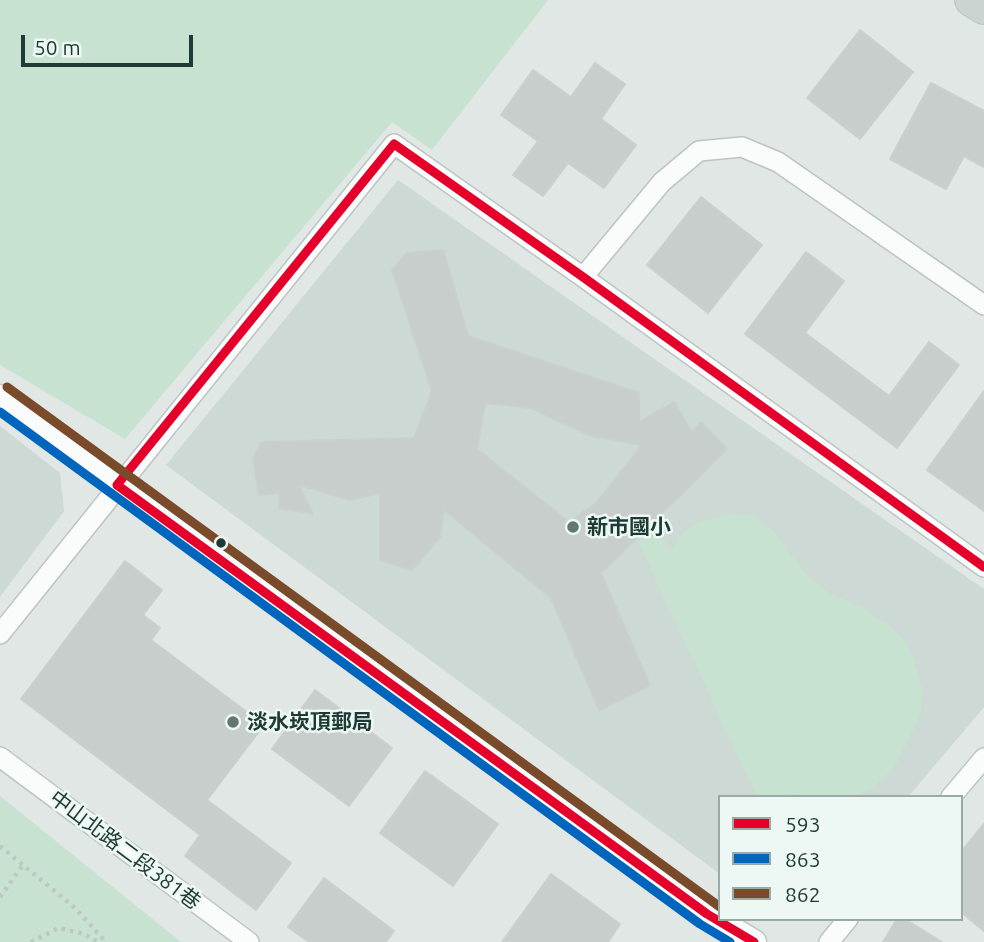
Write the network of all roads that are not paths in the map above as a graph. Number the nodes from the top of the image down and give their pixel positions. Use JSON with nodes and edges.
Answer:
{"nodes":[{"id":1,"x":971,"y":0,"type":"edge"},
{"id":2,"x":984,"y":8,"type":"edge"},
{"id":3,"x":583,"y":277,"type":"junction"},
{"id":4,"x":984,"y":305,"type":"edge"},
{"id":5,"x":0,"y":397,"type":"edge"},
{"id":6,"x":117,"y":485,"type":"junction"},
{"id":7,"x":984,"y":567,"type":"edge"},
{"id":8,"x":0,"y":634,"type":"edge"},
{"id":9,"x":0,"y":757,"type":"edge"},
{"id":10,"x":984,"y":758,"type":"edge"},
{"id":11,"x":953,"y":795,"type":"edge"},
{"id":12,"x":718,"y":921,"type":"edge"},
{"id":13,"x":719,"y":921,"type":"edge"},
{"id":14,"x":846,"y":921,"type":"edge"},
{"id":15,"x":250,"y":942,"type":"edge"},
{"id":16,"x":754,"y":942,"type":"edge"},
{"id":17,"x":829,"y":942,"type":"edge"}],
"edges":[{"from":1,"to":2,"type":"main road"},
{"from":3,"to":4,"type":"street"},
{"from":3,"to":6,"type":"street"},
{"from":3,"to":7,"type":"street"},
{"from":5,"to":6,"type":"street"},
{"from":6,"to":8,"type":"street"},
{"from":6,"to":12,"type":"street"},
{"from":9,"to":15,"type":"street","name":"中山北路二段381巷"},
{"from":10,"to":11,"type":"street"},
{"from":13,"to":16,"type":"street"},
{"from":14,"to":17,"type":"street"}]}
